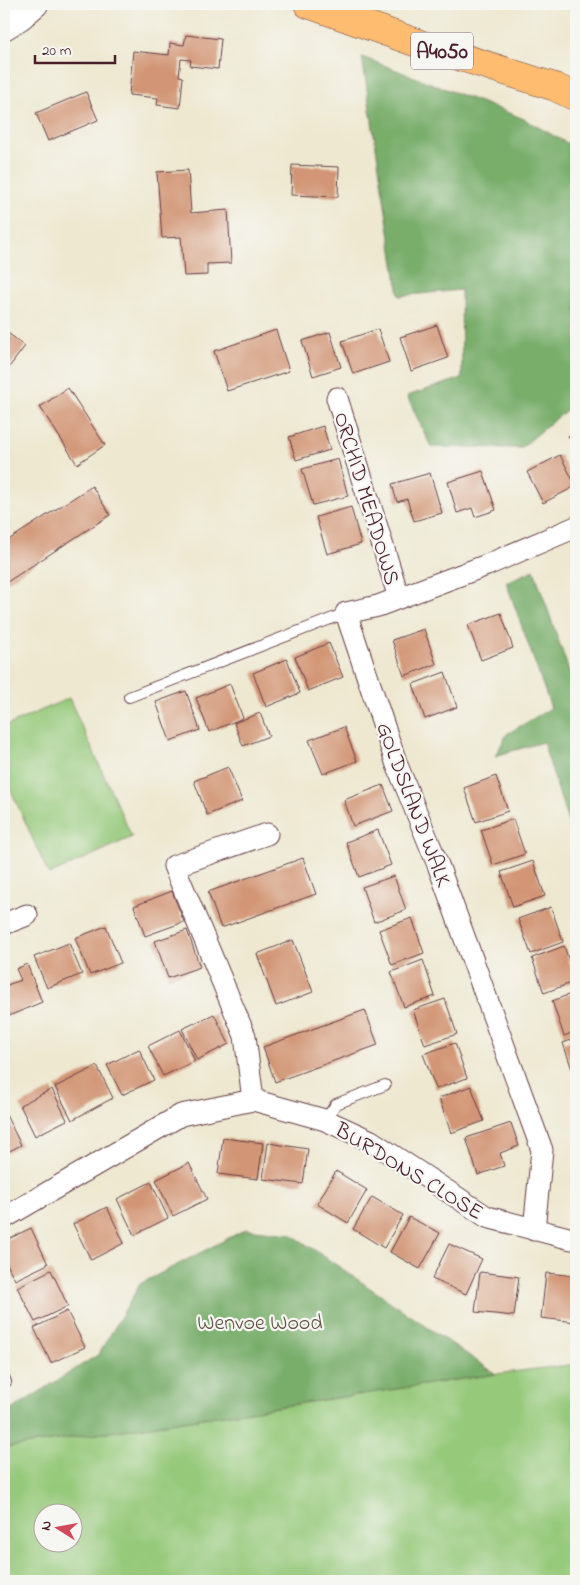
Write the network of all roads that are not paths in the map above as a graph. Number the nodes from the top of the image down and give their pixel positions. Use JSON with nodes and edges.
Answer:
{"nodes":[{"id":1,"x":35,"y":4,"type":"edge"},
{"id":2,"x":308,"y":4,"type":"edge"},
{"id":3,"x":4,"y":27,"type":"edge"},
{"id":4,"x":576,"y":97,"type":"edge"},
{"id":5,"x":337,"y":398,"type":"dead end"},
{"id":6,"x":576,"y":527,"type":"edge"},
{"id":7,"x":399,"y":598,"type":"junction"},
{"id":8,"x":346,"y":613,"type":"junction"},
{"id":9,"x":129,"y":698,"type":"dead end"},
{"id":10,"x":266,"y":834,"type":"dead end"},
{"id":11,"x":27,"y":915,"type":"dead end"},
{"id":12,"x":4,"y":924,"type":"edge"},
{"id":13,"x":385,"y":1085,"type":"dead end"},
{"id":14,"x":253,"y":1100,"type":"junction"},
{"id":15,"x":325,"y":1120,"type":"junction"},
{"id":16,"x":4,"y":1218,"type":"edge"},
{"id":17,"x":534,"y":1230,"type":"junction"},
{"id":18,"x":576,"y":1238,"type":"edge"}],
"edges":[{"from":1,"to":3,"type":"street"},
{"from":2,"to":4,"type":"main road","number":"A4050"},
{"from":5,"to":7,"type":"street","name":"ORCHID MEADOWS"},
{"from":6,"to":7,"type":"street"},
{"from":7,"to":8,"type":"street"},
{"from":8,"to":9,"type":"lane"},
{"from":8,"to":17,"type":"street","name":"GOLDSLAND WALK"},
{"from":10,"to":14,"type":"street"},
{"from":11,"to":12,"type":"street"},
{"from":13,"to":15,"type":"lane"},
{"from":14,"to":15,"type":"street","name":"BURDONS CLOSE"},
{"from":14,"to":16,"type":"street","name":"BURDONS CLOSE"},
{"from":15,"to":17,"type":"street","name":"BURDONS CLOSE"},
{"from":17,"to":18,"type":"street","name":"BURDONS CLOSE"}]}
